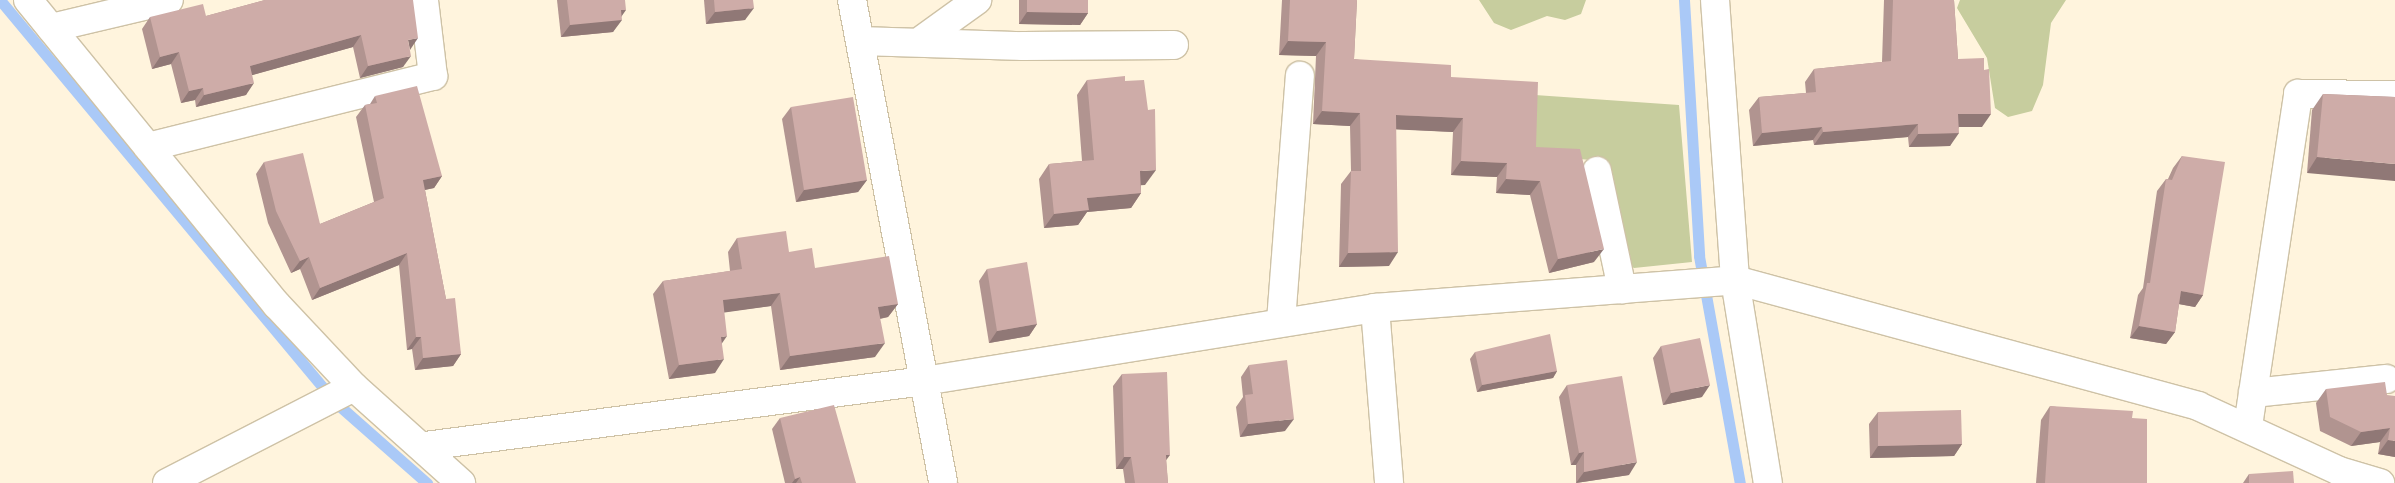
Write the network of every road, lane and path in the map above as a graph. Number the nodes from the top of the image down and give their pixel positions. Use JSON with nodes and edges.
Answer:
{"nodes":[{"id":1,"x":28,"y":0,"type":"edge"},
{"id":2,"x":169,"y":0,"type":"edge"},
{"id":3,"x":424,"y":0,"type":"edge"},
{"id":4,"x":852,"y":0,"type":"edge"},
{"id":5,"x":977,"y":0,"type":"edge"},
{"id":6,"x":1715,"y":0,"type":"edge"},
{"id":7,"x":50,"y":28,"type":"junction"},
{"id":8,"x":924,"y":39,"type":"junction"},
{"id":9,"x":860,"y":40,"type":"junction"},
{"id":10,"x":1174,"y":45,"type":"dead end"},
{"id":11,"x":1300,"y":76,"type":"dead end"},
{"id":12,"x":2395,"y":95,"type":"edge"},
{"id":13,"x":148,"y":147,"type":"junction"},
{"id":14,"x":1597,"y":171,"type":"dead end"},
{"id":15,"x":1735,"y":280,"type":"junction"},
{"id":16,"x":1622,"y":289,"type":"junction"},
{"id":17,"x":1375,"y":308,"type":"junction"},
{"id":18,"x":1281,"y":321,"type":"junction"},
{"id":19,"x":2386,"y":379,"type":"dead end"},
{"id":20,"x":924,"y":381,"type":"junction"},
{"id":21,"x":354,"y":387,"type":"junction"},
{"id":22,"x":2253,"y":393,"type":"junction"},
{"id":23,"x":2248,"y":426,"type":"junction"},
{"id":24,"x":424,"y":446,"type":"junction"},
{"id":25,"x":2339,"y":477,"type":"edge"},
{"id":26,"x":167,"y":483,"type":"edge"},
{"id":27,"x":462,"y":483,"type":"edge"},
{"id":28,"x":942,"y":483,"type":"edge"},
{"id":29,"x":1389,"y":483,"type":"edge"},
{"id":30,"x":1768,"y":483,"type":"edge"},
{"id":31,"x":2380,"y":483,"type":"edge"}],
"edges":[{"from":1,"to":7,"type":"street"},
{"from":2,"to":7,"type":"street"},
{"from":3,"to":13,"type":"street"},
{"from":4,"to":9,"type":"street"},
{"from":5,"to":8,"type":"street"},
{"from":6,"to":15,"type":"street"},
{"from":7,"to":13,"type":"street"},
{"from":8,"to":9,"type":"street"},
{"from":8,"to":10,"type":"street"},
{"from":9,"to":20,"type":"street"},
{"from":11,"to":18,"type":"street"},
{"from":12,"to":22,"type":"street"},
{"from":13,"to":21,"type":"street"},
{"from":14,"to":16,"type":"street"},
{"from":15,"to":16,"type":"street"},
{"from":15,"to":23,"type":"street"},
{"from":15,"to":30,"type":"street"},
{"from":16,"to":17,"type":"street"},
{"from":17,"to":18,"type":"street"},
{"from":17,"to":29,"type":"street"},
{"from":18,"to":20,"type":"street"},
{"from":19,"to":22,"type":"street"},
{"from":20,"to":24,"type":"street"},
{"from":20,"to":28,"type":"street"},
{"from":21,"to":24,"type":"street"},
{"from":21,"to":26,"type":"street"},
{"from":22,"to":23,"type":"street"},
{"from":23,"to":25,"type":"street"},
{"from":24,"to":27,"type":"street"},
{"from":25,"to":31,"type":"street"}]}
